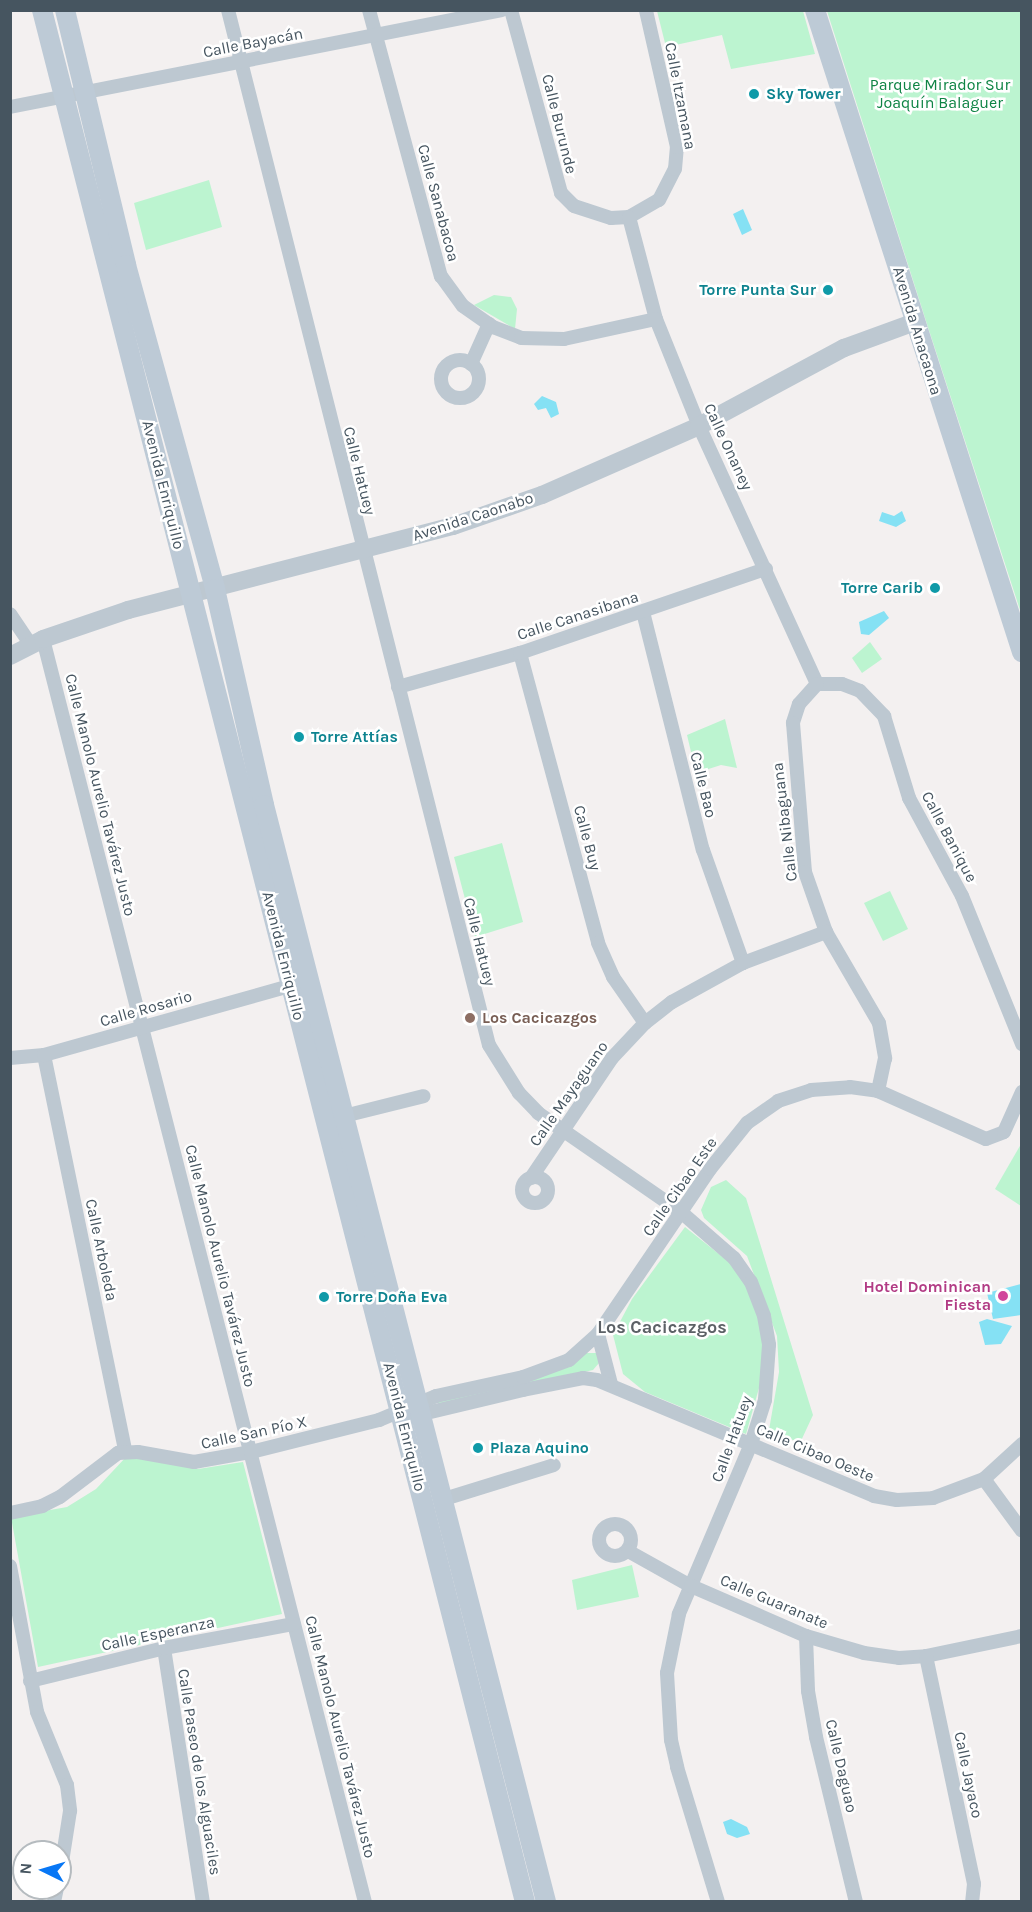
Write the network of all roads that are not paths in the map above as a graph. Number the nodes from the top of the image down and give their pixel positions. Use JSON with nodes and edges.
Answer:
{"nodes":[{"id":1,"x":42,"y":10,"type":"edge"},
{"id":2,"x":65,"y":10,"type":"edge"},
{"id":3,"x":228,"y":10,"type":"edge"},
{"id":4,"x":369,"y":10,"type":"edge"},
{"id":5,"x":502,"y":10,"type":"edge"},
{"id":6,"x":511,"y":10,"type":"edge"},
{"id":7,"x":646,"y":10,"type":"edge"},
{"id":8,"x":815,"y":10,"type":"edge"},
{"id":9,"x":375,"y":36,"type":"junction"},
{"id":10,"x":241,"y":62,"type":"junction"},
{"id":11,"x":85,"y":91,"type":"junction"},
{"id":12,"x":64,"y":96,"type":"junction"},
{"id":13,"x":10,"y":107,"type":"edge"},
{"id":14,"x":642,"y":211,"type":"joint"},
{"id":15,"x":629,"y":217,"type":"junction"},
{"id":16,"x":656,"y":319,"type":"junction"},
{"id":17,"x":915,"y":322,"type":"junction"},
{"id":18,"x":489,"y":324,"type":"junction"},
{"id":19,"x":471,"y":364,"type":"dead end"},
{"id":20,"x":699,"y":426,"type":"junction"},
{"id":21,"x":362,"y":550,"type":"junction"},
{"id":22,"x":766,"y":569,"type":"junction"},
{"id":23,"x":215,"y":589,"type":"junction"},
{"id":24,"x":191,"y":594,"type":"junction"},
{"id":25,"x":643,"y":612,"type":"junction"},
{"id":26,"x":10,"y":615,"type":"edge"},
{"id":27,"x":37,"y":642,"type":"junction"},
{"id":28,"x":520,"y":652,"type":"junction"},
{"id":29,"x":1022,"y":652,"type":"edge"},
{"id":30,"x":10,"y":656,"type":"edge"},
{"id":31,"x":817,"y":684,"type":"junction"},
{"id":32,"x":398,"y":687,"type":"junction"},
{"id":33,"x":255,"y":808,"type":"junction"},
{"id":34,"x":826,"y":932,"type":"junction"},
{"id":35,"x":742,"y":963,"type":"junction"},
{"id":36,"x":290,"y":986,"type":"junction"},
{"id":37,"x":645,"y":1023,"type":"junction"},
{"id":38,"x":142,"y":1028,"type":"junction"},
{"id":39,"x":1022,"y":1044,"type":"edge"},
{"id":40,"x":44,"y":1055,"type":"junction"},
{"id":41,"x":10,"y":1058,"type":"edge"},
{"id":42,"x":878,"y":1091,"type":"junction"},
{"id":43,"x":424,"y":1096,"type":"dead end"},
{"id":44,"x":1021,"y":1096,"type":"edge"},
{"id":45,"x":344,"y":1116,"type":"junction"},
{"id":46,"x":562,"y":1132,"type":"junction"},
{"id":47,"x":531,"y":1178,"type":"dead end"},
{"id":48,"x":681,"y":1212,"type":"junction"},
{"id":49,"x":598,"y":1335,"type":"junction"},
{"id":50,"x":611,"y":1384,"type":"junction"},
{"id":51,"x":409,"y":1412,"type":"junction"},
{"id":52,"x":379,"y":1420,"type":"joint"},
{"id":53,"x":751,"y":1444,"type":"junction"},
{"id":54,"x":1022,"y":1444,"type":"edge"},
{"id":55,"x":125,"y":1451,"type":"junction"},
{"id":56,"x":251,"y":1452,"type":"junction"},
{"id":57,"x":554,"y":1465,"type":"dead end"},
{"id":58,"x":984,"y":1479,"type":"junction"},
{"id":59,"x":441,"y":1500,"type":"junction"},
{"id":60,"x":10,"y":1513,"type":"edge"},
{"id":61,"x":1022,"y":1531,"type":"edge"},
{"id":62,"x":628,"y":1551,"type":"dead end"},
{"id":63,"x":10,"y":1566,"type":"edge"},
{"id":64,"x":691,"y":1586,"type":"junction"},
{"id":65,"x":294,"y":1624,"type":"junction"},
{"id":66,"x":806,"y":1636,"type":"junction"},
{"id":67,"x":1022,"y":1636,"type":"edge"},
{"id":68,"x":164,"y":1648,"type":"junction"},
{"id":69,"x":926,"y":1656,"type":"junction"},
{"id":70,"x":30,"y":1681,"type":"junction"},
{"id":71,"x":521,"y":1804,"type":"junction"},
{"id":72,"x":502,"y":1810,"type":"junction"},
{"id":73,"x":65,"y":1840,"type":"edge"},
{"id":74,"x":203,"y":1902,"type":"edge"},
{"id":75,"x":365,"y":1902,"type":"edge"},
{"id":76,"x":525,"y":1902,"type":"edge"},
{"id":77,"x":546,"y":1902,"type":"edge"},
{"id":78,"x":718,"y":1902,"type":"edge"},
{"id":79,"x":856,"y":1902,"type":"edge"},
{"id":80,"x":972,"y":1902,"type":"edge"}],
"edges":[{"from":1,"to":12,"type":"main road","name":"Avenida Enriquillo"},
{"from":2,"to":11,"type":"main road","name":"Avenida Enriquillo"},
{"from":3,"to":10,"type":"street","name":"Calle Hatuey"},
{"from":4,"to":9,"type":"street","name":"Calle Sanabacoa"},
{"from":5,"to":9,"type":"street","name":"Calle Bayacán"},
{"from":6,"to":15,"type":"street","name":"Calle Burunde"},
{"from":7,"to":14,"type":"street","name":"Calle Itzamana"},
{"from":8,"to":17,"type":"main road","name":"Avenida Anacaona"},
{"from":9,"to":10,"type":"street","name":"Calle Bayacán"},
{"from":9,"to":18,"type":"street","name":"Calle Sanabacoa"},
{"from":10,"to":11,"type":"street","name":"Calle Bayacán"},
{"from":10,"to":21,"type":"street","name":"Calle Hatuey"},
{"from":11,"to":12,"type":"street","name":"Calle Bayacán"},
{"from":11,"to":23,"type":"main road","name":"Avenida Enriquillo"},
{"from":12,"to":13,"type":"street","name":"Calle Bayacán"},
{"from":12,"to":24,"type":"main road","name":"Avenida Enriquillo"},
{"from":14,"to":15,"type":"street","name":"Calle Burunde"},
{"from":15,"to":16,"type":"street","name":"Calle Onaney"},
{"from":16,"to":18,"type":"street","name":"Calle Sanabacoa"},
{"from":16,"to":20,"type":"street","name":"Calle Onaney"},
{"from":17,"to":20,"type":"street","name":"Avenida Caonabo"},
{"from":17,"to":29,"type":"main road","name":"Avenida Anacaona"},
{"from":18,"to":19,"type":"street"},
{"from":20,"to":21,"type":"street","name":"Avenida Caonabo"},
{"from":20,"to":22,"type":"street","name":"Calle Onaney"},
{"from":21,"to":23,"type":"street","name":"Avenida Caonabo"},
{"from":21,"to":32,"type":"street","name":"Calle Hatuey"},
{"from":22,"to":25,"type":"street","name":"Calle Canasibana"},
{"from":22,"to":31,"type":"street","name":"Calle Onaney"},
{"from":23,"to":24,"type":"street","name":"Avenida Caonabo"},
{"from":23,"to":33,"type":"main road","name":"Avenida Enriquillo"},
{"from":24,"to":27,"type":"street","name":"Avenida Caonabo"},
{"from":24,"to":33,"type":"main road","name":"Avenida Enriquillo"},
{"from":25,"to":28,"type":"street","name":"Calle Canasibana"},
{"from":25,"to":35,"type":"street","name":"Calle Bao"},
{"from":26,"to":27,"type":"street"},
{"from":27,"to":30,"type":"street","name":"Avenida Caonabo"},
{"from":27,"to":38,"type":"street","name":"Calle Manolo Aurelio Tavárez Justo"},
{"from":28,"to":32,"type":"street","name":"Calle Canasibana"},
{"from":28,"to":37,"type":"street","name":"Calle Buy"},
{"from":31,"to":34,"type":"street","name":"Calle Nibaguana"},
{"from":31,"to":39,"type":"street","name":"Calle Banique"},
{"from":32,"to":46,"type":"street","name":"Calle Hatuey"},
{"from":33,"to":36,"type":"main road","name":"Avenida Enriquillo"},
{"from":33,"to":45,"type":"main road","name":"Avenida Enriquillo"},
{"from":34,"to":35,"type":"street","name":"Calle Mayaguano"},
{"from":34,"to":42,"type":"street","name":"Calle Nibaguana"},
{"from":35,"to":37,"type":"street","name":"Calle Mayaguano"},
{"from":36,"to":38,"type":"street","name":"Calle Rosario"},
{"from":36,"to":51,"type":"main road","name":"Avenida Enriquillo"},
{"from":37,"to":46,"type":"street","name":"Calle Mayaguano"},
{"from":38,"to":40,"type":"street","name":"Calle Rosario"},
{"from":38,"to":56,"type":"street","name":"Calle Manolo Aurelio Tavárez Justo"},
{"from":40,"to":41,"type":"street","name":"Calle Rosario"},
{"from":40,"to":55,"type":"street","name":"Calle Arboleda"},
{"from":42,"to":44,"type":"street","name":"Calle Cibao Este"},
{"from":42,"to":48,"type":"street","name":"Calle Cibao Este"},
{"from":43,"to":45,"type":"street"},
{"from":45,"to":51,"type":"main road","name":"Avenida Enriquillo"},
{"from":46,"to":47,"type":"street","name":"Calle Mayaguano"},
{"from":46,"to":48,"type":"street","name":"Calle Hatuey"},
{"from":48,"to":49,"type":"street","name":"Calle Cibao Este"},
{"from":48,"to":53,"type":"street","name":"Calle Hatuey"},
{"from":49,"to":50,"type":"street"},
{"from":49,"to":51,"type":"street","name":"Calle Cibao Este"},
{"from":50,"to":51,"type":"street","name":"Calle Cibao Oeste"},
{"from":50,"to":53,"type":"street","name":"Calle Cibao Oeste"},
{"from":51,"to":52,"type":"street","name":"Calle Cibao Este"},
{"from":51,"to":59,"type":"main road","name":"Avenida Enriquillo"},
{"from":51,"to":72,"type":"main road","name":"Avenida Enriquillo"},
{"from":52,"to":56,"type":"street","name":"Calle San Pío X"},
{"from":53,"to":58,"type":"street","name":"Calle Cibao Oeste"},
{"from":53,"to":64,"type":"street","name":"Calle Hatuey"},
{"from":54,"to":58,"type":"street","name":"Calle Cibao Oeste"},
{"from":55,"to":56,"type":"street","name":"Calle San Pío X"},
{"from":55,"to":60,"type":"street"},
{"from":56,"to":65,"type":"street","name":"Calle Manolo Aurelio Tavárez Justo"},
{"from":57,"to":59,"type":"street"},
{"from":58,"to":61,"type":"street"},
{"from":59,"to":71,"type":"main road","name":"Avenida Enriquillo"},
{"from":62,"to":64,"type":"street","name":"Calle Guaranate"},
{"from":63,"to":70,"type":"street"},
{"from":64,"to":66,"type":"street","name":"Calle Guaranate"},
{"from":64,"to":78,"type":"street","name":"Calle Hatuey"},
{"from":65,"to":68,"type":"street","name":"Calle Esperanza"},
{"from":65,"to":75,"type":"street","name":"Calle Manolo Aurelio Tavárez Justo"},
{"from":66,"to":69,"type":"street","name":"Calle Guaranate"},
{"from":66,"to":79,"type":"street","name":"Calle Daguao"},
{"from":67,"to":69,"type":"street","name":"Calle Guaranate"},
{"from":68,"to":70,"type":"street","name":"Calle Esperanza"},
{"from":68,"to":74,"type":"street","name":"Calle Paseo de los Alguaciles"},
{"from":69,"to":80,"type":"street","name":"Calle Jayaco"},
{"from":70,"to":73,"type":"street"},
{"from":71,"to":72,"type":"main road"},
{"from":71,"to":77,"type":"main road","name":"Avenida Enriquillo"},
{"from":72,"to":76,"type":"main road","name":"Avenida Enriquillo"}]}
